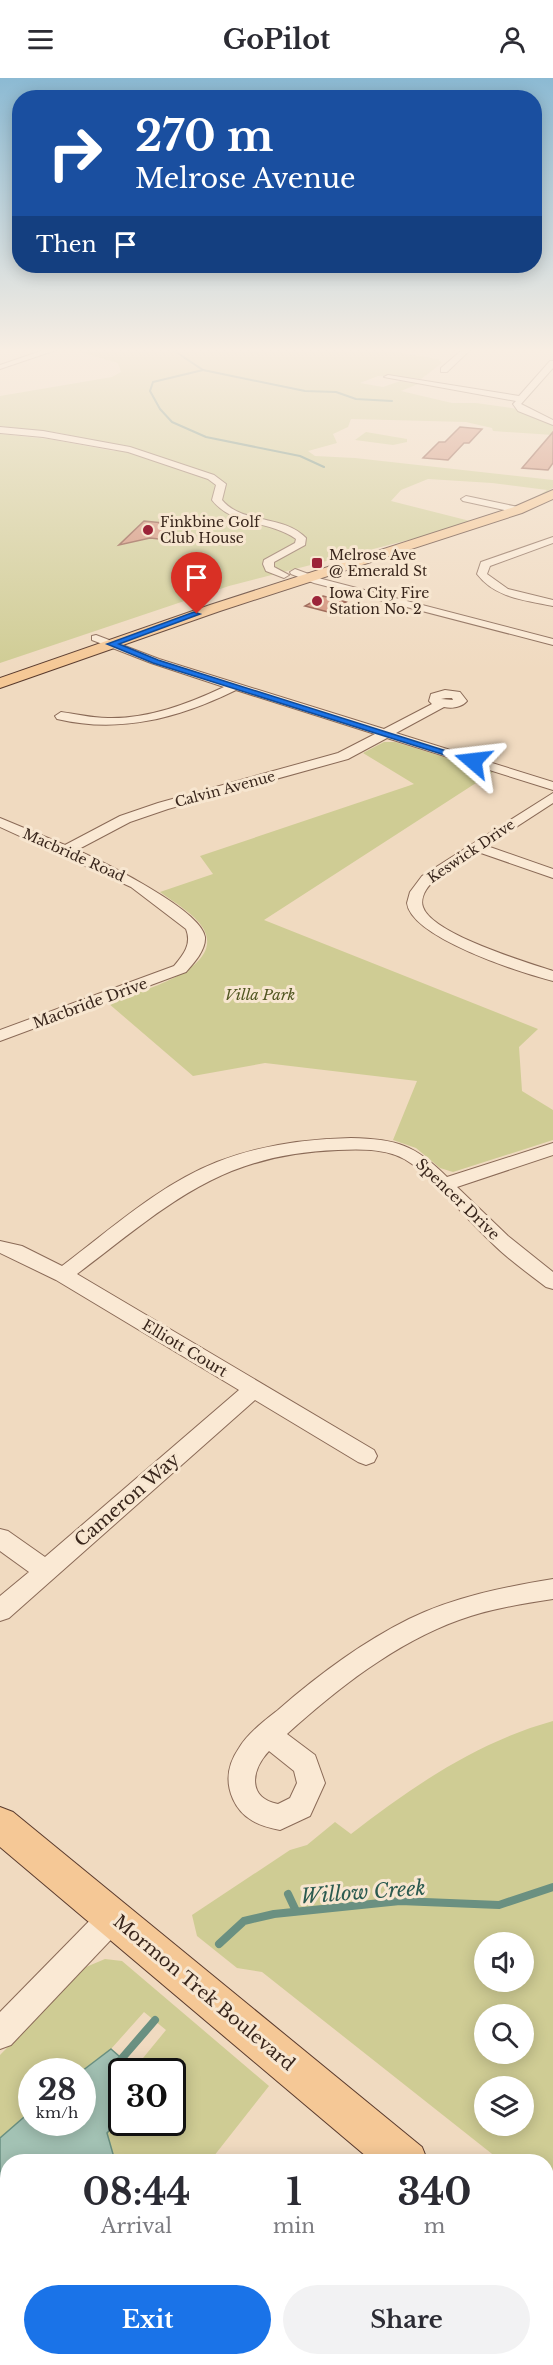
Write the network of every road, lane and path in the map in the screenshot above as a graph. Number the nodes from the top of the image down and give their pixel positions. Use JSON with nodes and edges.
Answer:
{"nodes":[{"id":1,"x":150,"y":457,"type":"edge"},
{"id":2,"x":553,"y":494,"type":"edge"},
{"id":3,"x":466,"y":499,"type":"dead end"},
{"id":4,"x":518,"y":510,"type":"junction"},
{"id":5,"x":553,"y":540,"type":"edge"},
{"id":6,"x":285,"y":554,"type":"junction"},
{"id":7,"x":297,"y":574,"type":"junction"},
{"id":8,"x":553,"y":603,"type":"edge"},
{"id":9,"x":96,"y":638,"type":"junction"},
{"id":10,"x":553,"y":642,"type":"edge"},
{"id":11,"x":111,"y":644,"type":"junction"},
{"id":12,"x":0,"y":671,"type":"edge"},
{"id":13,"x":0,"y":683,"type":"edge"},
{"id":14,"x":235,"y":686,"type":"junction"},
{"id":15,"x":441,"y":704,"type":"dead end"},
{"id":16,"x":61,"y":716,"type":"dead end"},
{"id":17,"x":387,"y":734,"type":"junction"},
{"id":18,"x":553,"y":786,"type":"edge"},
{"id":19,"x":553,"y":797,"type":"edge"},
{"id":20,"x":0,"y":822,"type":"edge"},
{"id":21,"x":476,"y":847,"type":"junction"},
{"id":22,"x":65,"y":851,"type":"junction"},
{"id":23,"x":553,"y":874,"type":"edge"},
{"id":24,"x":180,"y":969,"type":"joint"},
{"id":25,"x":553,"y":976,"type":"edge"},
{"id":26,"x":0,"y":1036,"type":"edge"},
{"id":27,"x":553,"y":1149,"type":"edge"},
{"id":28,"x":445,"y":1184,"type":"junction"},
{"id":29,"x":0,"y":1247,"type":"edge"},
{"id":30,"x":63,"y":1275,"type":"junction"},
{"id":31,"x":553,"y":1282,"type":"edge"},
{"id":32,"x":254,"y":1389,"type":"junction"},
{"id":33,"x":366,"y":1456,"type":"dead end"},
{"id":34,"x":0,"y":1538,"type":"edge"},
{"id":35,"x":46,"y":1571,"type":"junction"},
{"id":36,"x":553,"y":1589,"type":"edge"},
{"id":37,"x":0,"y":1611,"type":"edge"},
{"id":38,"x":268,"y":1735,"type":"dead end"},
{"id":39,"x":0,"y":1824,"type":"edge"},
{"id":40,"x":113,"y":1917,"type":"junction"},
{"id":41,"x":0,"y":2034,"type":"edge"},
{"id":42,"x":397,"y":2154,"type":"edge"}],
"edges":[{"from":1,"to":6,"type":"street"},
{"from":2,"to":4,"type":"main road"},
{"from":3,"to":4,"type":"street"},
{"from":4,"to":7,"type":"main road"},
{"from":5,"to":8,"type":"street"},
{"from":6,"to":7,"type":"street"},
{"from":6,"to":7,"type":"street"},
{"from":7,"to":9,"type":"main road"},
{"from":7,"to":10,"type":"street"},
{"from":7,"to":11,"type":"main road"},
{"from":9,"to":11,"type":"street"},
{"from":9,"to":12,"type":"main road"},
{"from":11,"to":13,"type":"main road"},
{"from":11,"to":14,"type":"street"},
{"from":14,"to":16,"type":"street"},
{"from":14,"to":17,"type":"street"},
{"from":15,"to":17,"type":"street","name":"Calvin Avenue"},
{"from":17,"to":18,"type":"street"},
{"from":17,"to":22,"type":"street","name":"Calvin Avenue"},
{"from":19,"to":21,"type":"street","name":"Keswick Drive"},
{"from":20,"to":22,"type":"street","name":"Macbride Road"},
{"from":21,"to":23,"type":"street"},
{"from":21,"to":25,"type":"street","name":"Keswick Drive"},
{"from":22,"to":24,"type":"street","name":"Macbride Road"},
{"from":24,"to":26,"type":"street","name":"Macbride Drive"},
{"from":27,"to":28,"type":"street"},
{"from":28,"to":30,"type":"street","name":"Spencer Drive"},
{"from":28,"to":31,"type":"street","name":"Spencer Drive"},
{"from":29,"to":30,"type":"street","name":"Elliott Court"},
{"from":30,"to":32,"type":"street","name":"Elliott Court"},
{"from":32,"to":33,"type":"street","name":"Elliott Court"},
{"from":32,"to":35,"type":"street","name":"Cameron Way"},
{"from":34,"to":35,"type":"street"},
{"from":35,"to":37,"type":"street","name":"Cameron Way"},
{"from":36,"to":38,"type":"street"},
{"from":39,"to":40,"type":"main road","name":"Mormon Trek Boulevard"},
{"from":40,"to":41,"type":"street"},
{"from":40,"to":42,"type":"main road","name":"Mormon Trek Boulevard"}]}
